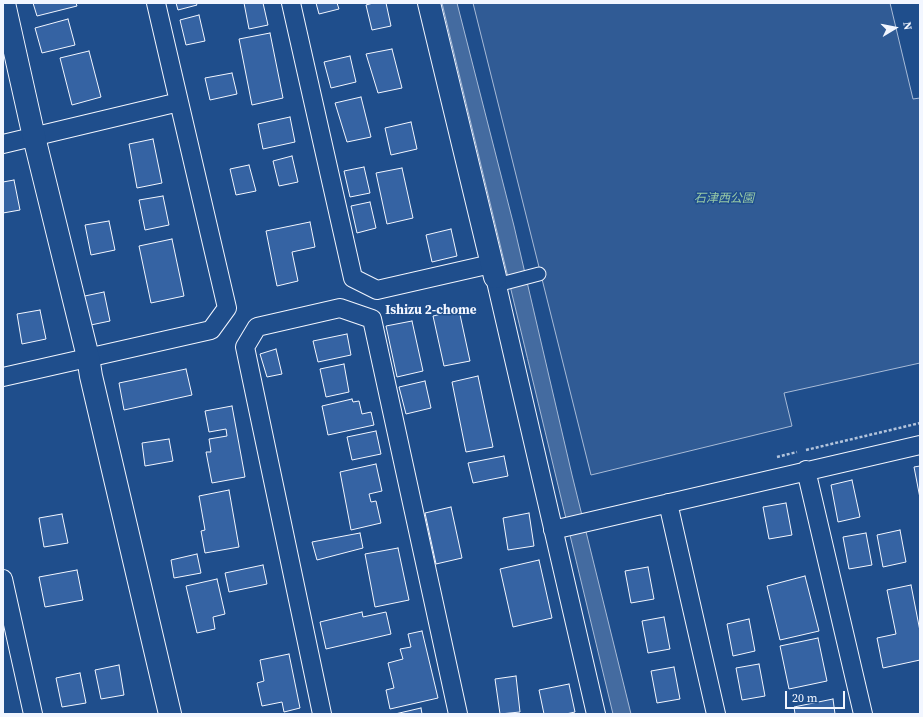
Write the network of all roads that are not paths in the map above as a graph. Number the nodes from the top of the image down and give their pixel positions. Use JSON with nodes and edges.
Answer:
{"nodes":[{"id":1,"x":4,"y":3,"type":"edge"},
{"id":2,"x":156,"y":3,"type":"edge"},
{"id":3,"x":291,"y":3,"type":"edge"},
{"id":4,"x":429,"y":3,"type":"edge"},
{"id":5,"x":179,"y":102,"type":"junction"},
{"id":6,"x":34,"y":137,"type":"junction"},
{"id":7,"x":3,"y":144,"type":"edge"},
{"id":8,"x":539,"y":274,"type":"dead end"},
{"id":9,"x":494,"y":275,"type":"junction"},
{"id":10,"x":88,"y":358,"type":"junction"},
{"id":11,"x":3,"y":378,"type":"edge"},
{"id":12,"x":920,"y":445,"type":"edge"},
{"id":13,"x":806,"y":470,"type":"junction"},
{"id":14,"x":668,"y":503,"type":"junction"},
{"id":15,"x":558,"y":529,"type":"junction"},
{"id":16,"x":3,"y":579,"type":"edge"},
{"id":17,"x":33,"y":714,"type":"edge"},
{"id":18,"x":170,"y":714,"type":"edge"},
{"id":19,"x":322,"y":714,"type":"edge"},
{"id":20,"x":458,"y":714,"type":"edge"},
{"id":21,"x":596,"y":714,"type":"edge"},
{"id":22,"x":716,"y":714,"type":"edge"},
{"id":23,"x":863,"y":714,"type":"edge"}],
"edges":[{"from":1,"to":6,"type":"street"},
{"from":2,"to":5,"type":"street"},
{"from":3,"to":9,"type":"street"},
{"from":4,"to":9,"type":"street"},
{"from":5,"to":6,"type":"street"},
{"from":5,"to":10,"type":"street"},
{"from":6,"to":7,"type":"street"},
{"from":6,"to":10,"type":"street"},
{"from":8,"to":9,"type":"street"},
{"from":9,"to":15,"type":"street"},
{"from":10,"to":11,"type":"street"},
{"from":10,"to":18,"type":"street"},
{"from":12,"to":13,"type":"street"},
{"from":13,"to":14,"type":"street"},
{"from":13,"to":23,"type":"street"},
{"from":14,"to":15,"type":"street"},
{"from":14,"to":22,"type":"street"},
{"from":15,"to":21,"type":"street"},
{"from":16,"to":17,"type":"street"},
{"from":19,"to":20,"type":"street"}]}
